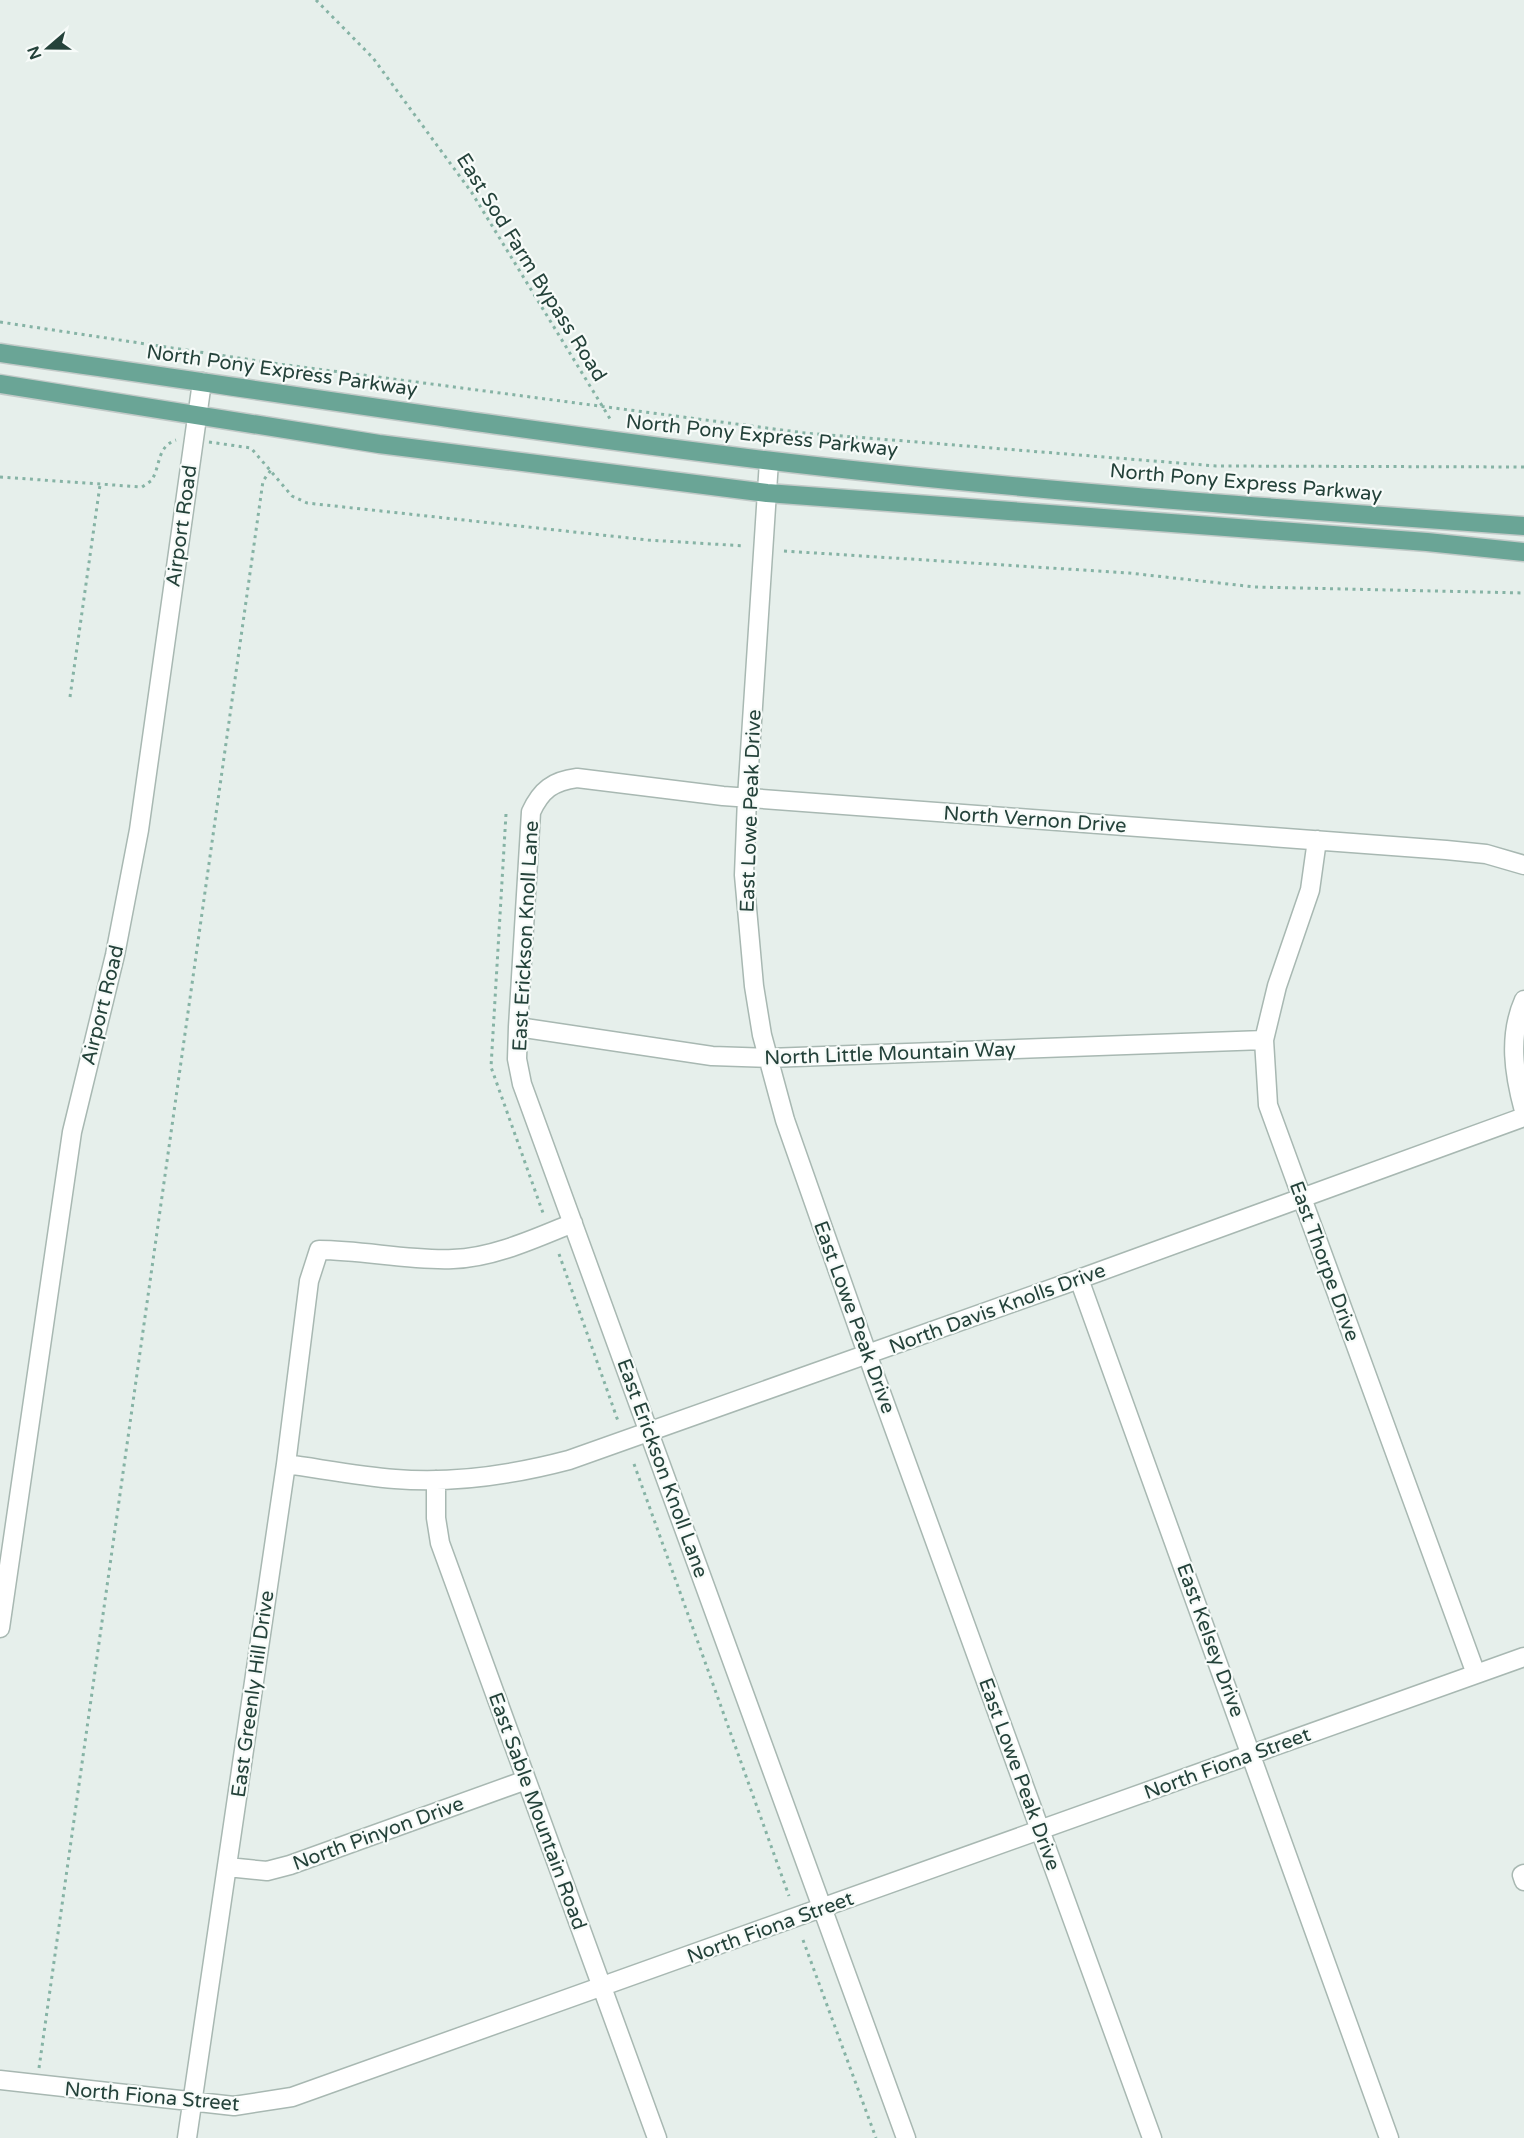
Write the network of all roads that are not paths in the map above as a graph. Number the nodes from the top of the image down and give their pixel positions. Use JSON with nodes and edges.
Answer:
{"nodes":[{"id":1,"x":0,"y":353,"type":"edge"},
{"id":2,"x":202,"y":381,"type":"junction"},
{"id":3,"x":0,"y":384,"type":"edge"},
{"id":4,"x":197,"y":415,"type":"junction"},
{"id":5,"x":769,"y":460,"type":"junction"},
{"id":6,"x":767,"y":493,"type":"junction"},
{"id":7,"x":1524,"y":526,"type":"edge"},
{"id":8,"x":1524,"y":552,"type":"edge"},
{"id":9,"x":548,"y":787,"type":"joint"},
{"id":10,"x":747,"y":798,"type":"junction"},
{"id":11,"x":1317,"y":840,"type":"junction"},
{"id":12,"x":1524,"y":865,"type":"edge"},
{"id":13,"x":1524,"y":1000,"type":"edge"},
{"id":14,"x":518,"y":1027,"type":"junction"},
{"id":15,"x":1264,"y":1040,"type":"junction"},
{"id":16,"x":768,"y":1058,"type":"junction"},
{"id":17,"x":1524,"y":1111,"type":"edge"},
{"id":18,"x":1524,"y":1117,"type":"edge"},
{"id":19,"x":1302,"y":1197,"type":"junction"},
{"id":20,"x":573,"y":1223,"type":"junction"},
{"id":21,"x":1079,"y":1279,"type":"junction"},
{"id":22,"x":867,"y":1354,"type":"junction"},
{"id":23,"x":650,"y":1432,"type":"junction"},
{"id":24,"x":286,"y":1464,"type":"junction"},
{"id":25,"x":436,"y":1480,"type":"junction"},
{"id":26,"x":0,"y":1628,"type":"edge"},
{"id":27,"x":1524,"y":1657,"type":"edge"},
{"id":28,"x":1476,"y":1674,"type":"junction"},
{"id":29,"x":1252,"y":1754,"type":"junction"},
{"id":30,"x":526,"y":1780,"type":"junction"},
{"id":31,"x":1041,"y":1830,"type":"junction"},
{"id":32,"x":227,"y":1867,"type":"junction"},
{"id":33,"x":1524,"y":1874,"type":"edge"},
{"id":34,"x":1524,"y":1881,"type":"edge"},
{"id":35,"x":822,"y":1908,"type":"junction"},
{"id":36,"x":602,"y":1987,"type":"junction"},
{"id":37,"x":0,"y":2080,"type":"edge"},
{"id":38,"x":192,"y":2102,"type":"junction"},
{"id":39,"x":187,"y":2138,"type":"edge"},
{"id":40,"x":657,"y":2138,"type":"edge"},
{"id":41,"x":906,"y":2138,"type":"edge"},
{"id":42,"x":1152,"y":2138,"type":"edge"},
{"id":43,"x":1389,"y":2138,"type":"edge"}],
"edges":[{"from":1,"to":2,"type":"main road","name":"North Pony Express Parkway"},
{"from":2,"to":4,"type":"street","name":"Airport Road"},
{"from":2,"to":5,"type":"main road","name":"North Pony Express Parkway"},
{"from":3,"to":4,"type":"main road"},
{"from":4,"to":6,"type":"main road"},
{"from":4,"to":26,"type":"street","name":"Airport Road"},
{"from":5,"to":6,"type":"street","name":"East Lowe Peak Drive"},
{"from":5,"to":7,"type":"main road","name":"North Pony Express Parkway"},
{"from":6,"to":8,"type":"main road"},
{"from":6,"to":10,"type":"street","name":"East Lowe Peak Drive"},
{"from":9,"to":10,"type":"street","name":"North Vernon Drive"},
{"from":9,"to":14,"type":"street","name":"East Erickson Knoll Lane"},
{"from":10,"to":11,"type":"street","name":"North Vernon Drive"},
{"from":10,"to":16,"type":"street","name":"East Lowe Peak Drive"},
{"from":11,"to":12,"type":"street","name":"North Vernon Drive"},
{"from":11,"to":15,"type":"street","name":"East Thorpe Drive"},
{"from":13,"to":17,"type":"street"},
{"from":14,"to":16,"type":"street","name":"North Little Mountain Way"},
{"from":14,"to":20,"type":"street","name":"East Erickson Knoll Lane"},
{"from":15,"to":16,"type":"street","name":"North Little Mountain Way"},
{"from":15,"to":19,"type":"street","name":"East Thorpe Drive"},
{"from":16,"to":22,"type":"street","name":"East Lowe Peak Drive"},
{"from":18,"to":19,"type":"street","name":"North Davis Knolls Drive"},
{"from":19,"to":21,"type":"street","name":"North Davis Knolls Drive"},
{"from":19,"to":28,"type":"street","name":"East Thorpe Drive"},
{"from":20,"to":23,"type":"street","name":"East Erickson Knoll Lane"},
{"from":20,"to":24,"type":"street","name":"East Greenly Hill Drive"},
{"from":21,"to":22,"type":"street","name":"North Davis Knolls Drive"},
{"from":21,"to":29,"type":"street","name":"East Kelsey Drive"},
{"from":22,"to":23,"type":"street","name":"North Davis Knolls Drive"},
{"from":22,"to":31,"type":"street","name":"East Lowe Peak Drive"},
{"from":23,"to":25,"type":"street","name":"North Davis Knolls Drive"},
{"from":23,"to":35,"type":"street","name":"East Erickson Knoll Lane"},
{"from":24,"to":25,"type":"street","name":"North Davis Knolls Drive"},
{"from":24,"to":32,"type":"street","name":"East Greenly Hill Drive"},
{"from":25,"to":30,"type":"street","name":"East Sable Mountain Road"},
{"from":27,"to":28,"type":"street","name":"North Fiona Street"},
{"from":28,"to":29,"type":"street","name":"North Fiona Street"},
{"from":29,"to":31,"type":"street","name":"North Fiona Street"},
{"from":29,"to":43,"type":"street","name":"East Kelsey Drive"},
{"from":30,"to":32,"type":"street","name":"North Pinyon Drive"},
{"from":30,"to":36,"type":"street","name":"East Sable Mountain Road"},
{"from":31,"to":35,"type":"street","name":"North Fiona Street"},
{"from":31,"to":42,"type":"street","name":"East Lowe Peak Drive"},
{"from":32,"to":38,"type":"street","name":"East Greenly Hill Drive"},
{"from":33,"to":34,"type":"street"},
{"from":35,"to":36,"type":"street","name":"North Fiona Street"},
{"from":35,"to":41,"type":"street","name":"East Erickson Knoll Lane"},
{"from":36,"to":38,"type":"street","name":"North Fiona Street"},
{"from":36,"to":40,"type":"street","name":"East Sable Mountain Road"},
{"from":37,"to":38,"type":"street","name":"North Fiona Street"},
{"from":38,"to":39,"type":"street","name":"East Greenly Hill Drive"}]}
